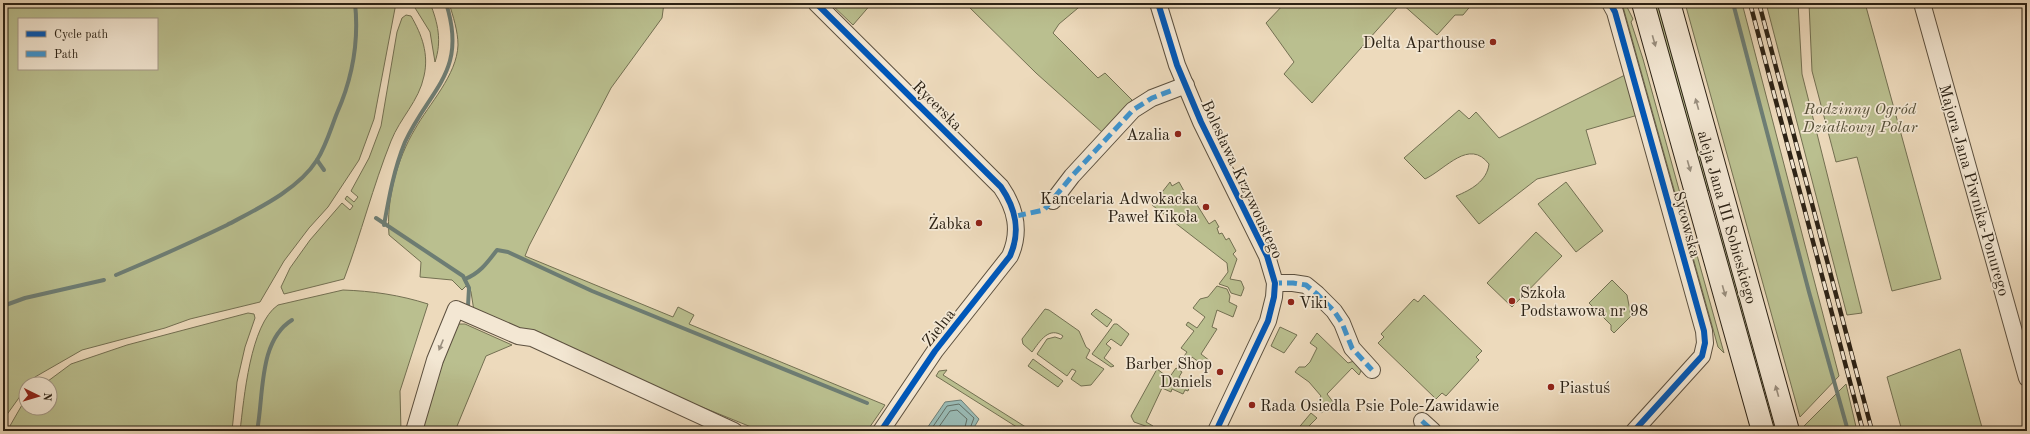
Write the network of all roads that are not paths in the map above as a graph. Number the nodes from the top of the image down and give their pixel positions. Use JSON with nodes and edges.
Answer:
{"nodes":[{"id":1,"x":816,"y":3,"type":"edge"},
{"id":2,"x":1158,"y":3,"type":"edge"},
{"id":3,"x":1610,"y":3,"type":"edge"},
{"id":4,"x":1643,"y":3,"type":"edge"},
{"id":5,"x":1669,"y":3,"type":"edge"},
{"id":6,"x":1922,"y":3,"type":"edge"},
{"id":7,"x":1186,"y":85,"type":"junction"},
{"id":8,"x":1053,"y":201,"type":"dead end"},
{"id":9,"x":1016,"y":239,"type":"joint"},
{"id":10,"x":1275,"y":283,"type":"junction"},
{"id":11,"x":1372,"y":370,"type":"dead end"},
{"id":12,"x":2027,"y":378,"type":"edge"},
{"id":13,"x":414,"y":431,"type":"edge"},
{"id":14,"x":734,"y":431,"type":"edge"},
{"id":15,"x":881,"y":431,"type":"edge"},
{"id":16,"x":1216,"y":431,"type":"edge"},
{"id":17,"x":1634,"y":431,"type":"edge"},
{"id":18,"x":1764,"y":431,"type":"edge"},
{"id":19,"x":1788,"y":431,"type":"edge"}],
"edges":[{"from":1,"to":9,"type":"street","name":"Rycerska"},
{"from":2,"to":7,"type":"street","name":"Bolesława Krzywoustego"},
{"from":3,"to":17,"type":"street","name":"Sycowska"},
{"from":4,"to":18,"type":"main road","name":"aleja Jana III Sobieskiego","one_way":true},
{"from":19,"to":5,"type":"main road","name":"aleja Jana III Sobieskiego","one_way":true},
{"from":6,"to":12,"type":"street","name":"Majora Jana Piwnika-Ponurego"},
{"from":7,"to":8,"type":"street"},
{"from":7,"to":10,"type":"street","name":"Bolesława Krzywoustego"},
{"from":9,"to":15,"type":"street","name":"Zielna"},
{"from":10,"to":11,"type":"street"},
{"from":10,"to":16,"type":"street","name":"Bolesława Krzywoustego"},
{"from":14,"to":13,"type":"street","one_way":true}]}
